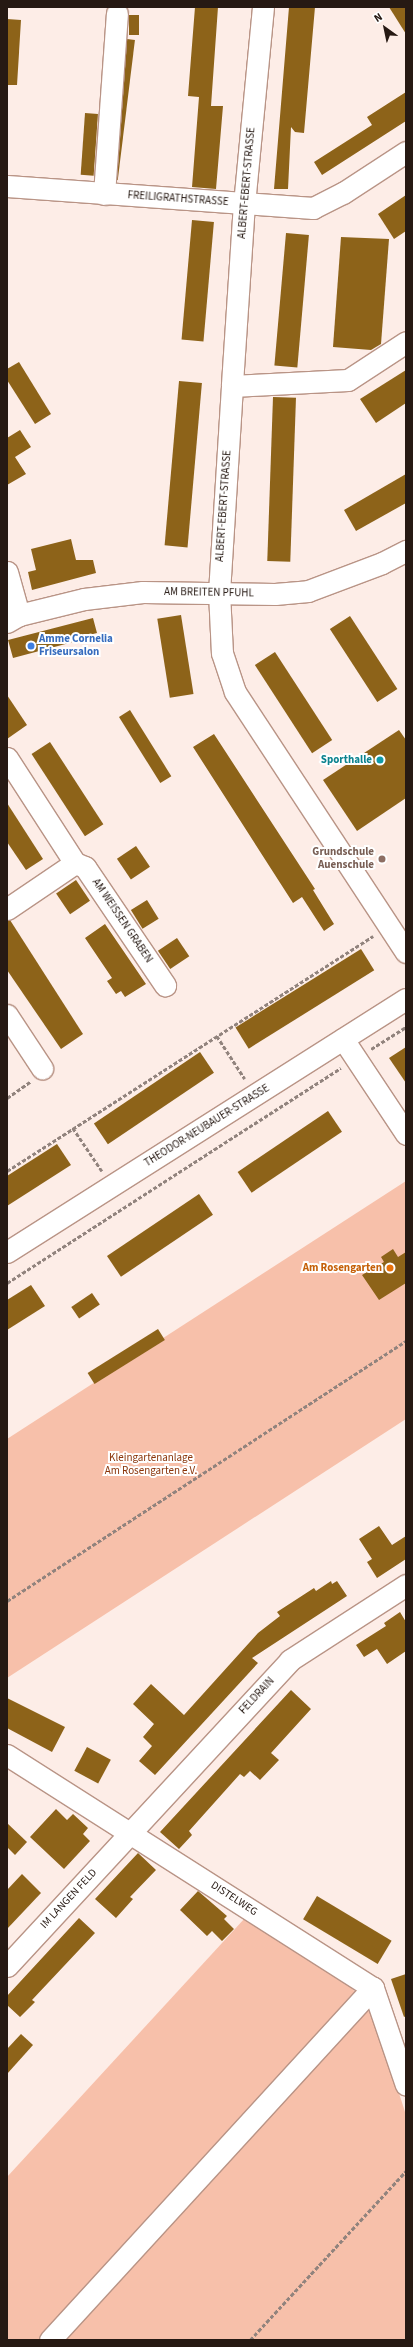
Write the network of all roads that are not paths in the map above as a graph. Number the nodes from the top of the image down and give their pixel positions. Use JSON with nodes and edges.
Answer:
{"nodes":[{"id":1,"x":263,"y":7,"type":"edge"},
{"id":2,"x":117,"y":13,"type":"dead end"},
{"id":3,"x":406,"y":152,"type":"edge"},
{"id":4,"x":7,"y":186,"type":"edge"},
{"id":5,"x":104,"y":194,"type":"junction"},
{"id":6,"x":244,"y":203,"type":"junction"},
{"id":7,"x":406,"y":342,"type":"edge"},
{"id":8,"x":232,"y":386,"type":"junction"},
{"id":9,"x":406,"y":551,"type":"edge"},
{"id":10,"x":7,"y":572,"type":"edge"},
{"id":11,"x":219,"y":592,"type":"junction"},
{"id":12,"x":13,"y":618,"type":"edge"},
{"id":13,"x":7,"y":758,"type":"edge"},
{"id":14,"x":75,"y":863,"type":"junction"},
{"id":15,"x":7,"y":909,"type":"edge"},
{"id":16,"x":406,"y":952,"type":"edge"},
{"id":17,"x":165,"y":985,"type":"dead end"},
{"id":18,"x":406,"y":999,"type":"edge"},
{"id":19,"x":7,"y":1015,"type":"edge"},
{"id":20,"x":344,"y":1039,"type":"junction"},
{"id":21,"x":42,"y":1068,"type":"road end"},
{"id":22,"x":406,"y":1134,"type":"edge"},
{"id":23,"x":7,"y":1252,"type":"edge"},
{"id":24,"x":405,"y":1587,"type":"edge"},
{"id":25,"x":7,"y":1755,"type":"edge"},
{"id":26,"x":130,"y":1832,"type":"junction"},
{"id":27,"x":7,"y":1966,"type":"edge"},
{"id":28,"x":373,"y":1988,"type":"junction"},
{"id":29,"x":406,"y":2086,"type":"edge"},
{"id":30,"x":50,"y":2340,"type":"edge"}],
"edges":[{"from":1,"to":6,"type":"street","name":"ALBERT-EBERT-STRASSE"},
{"from":2,"to":5,"type":"street"},
{"from":3,"to":6,"type":"street","name":"FREILIGRATHSTRASSE"},
{"from":4,"to":5,"type":"street","name":"FREILIGRATHSTRASSE"},
{"from":5,"to":6,"type":"street","name":"FREILIGRATHSTRASSE"},
{"from":6,"to":8,"type":"street","name":"ALBERT-EBERT-STRASSE"},
{"from":7,"to":8,"type":"street"},
{"from":8,"to":11,"type":"street","name":"ALBERT-EBERT-STRASSE"},
{"from":9,"to":11,"type":"street","name":"AM BREITEN PFUHL"},
{"from":10,"to":12,"type":"street"},
{"from":11,"to":12,"type":"street","name":"AM BREITEN PFUHL"},
{"from":11,"to":16,"type":"street","name":"ALBERT-EBERT-STRASSE"},
{"from":13,"to":14,"type":"street","name":"AM WEISSEN GRABEN"},
{"from":14,"to":15,"type":"street"},
{"from":14,"to":17,"type":"street","name":"AM WEISSEN GRABEN"},
{"from":18,"to":20,"type":"street","name":"THEODOR-NEUBAUER-STRASSE"},
{"from":19,"to":21,"type":"street"},
{"from":20,"to":22,"type":"street"},
{"from":20,"to":23,"type":"street","name":"THEODOR-NEUBAUER-STRASSE"},
{"from":24,"to":26,"type":"street","name":"FELDRAIN"},
{"from":25,"to":26,"type":"street","name":"DISTELWEG"},
{"from":26,"to":27,"type":"street","name":"IM LANGEN FELD"},
{"from":26,"to":28,"type":"street","name":"DISTELWEG"},
{"from":28,"to":29,"type":"street"},
{"from":28,"to":30,"type":"street"}]}
